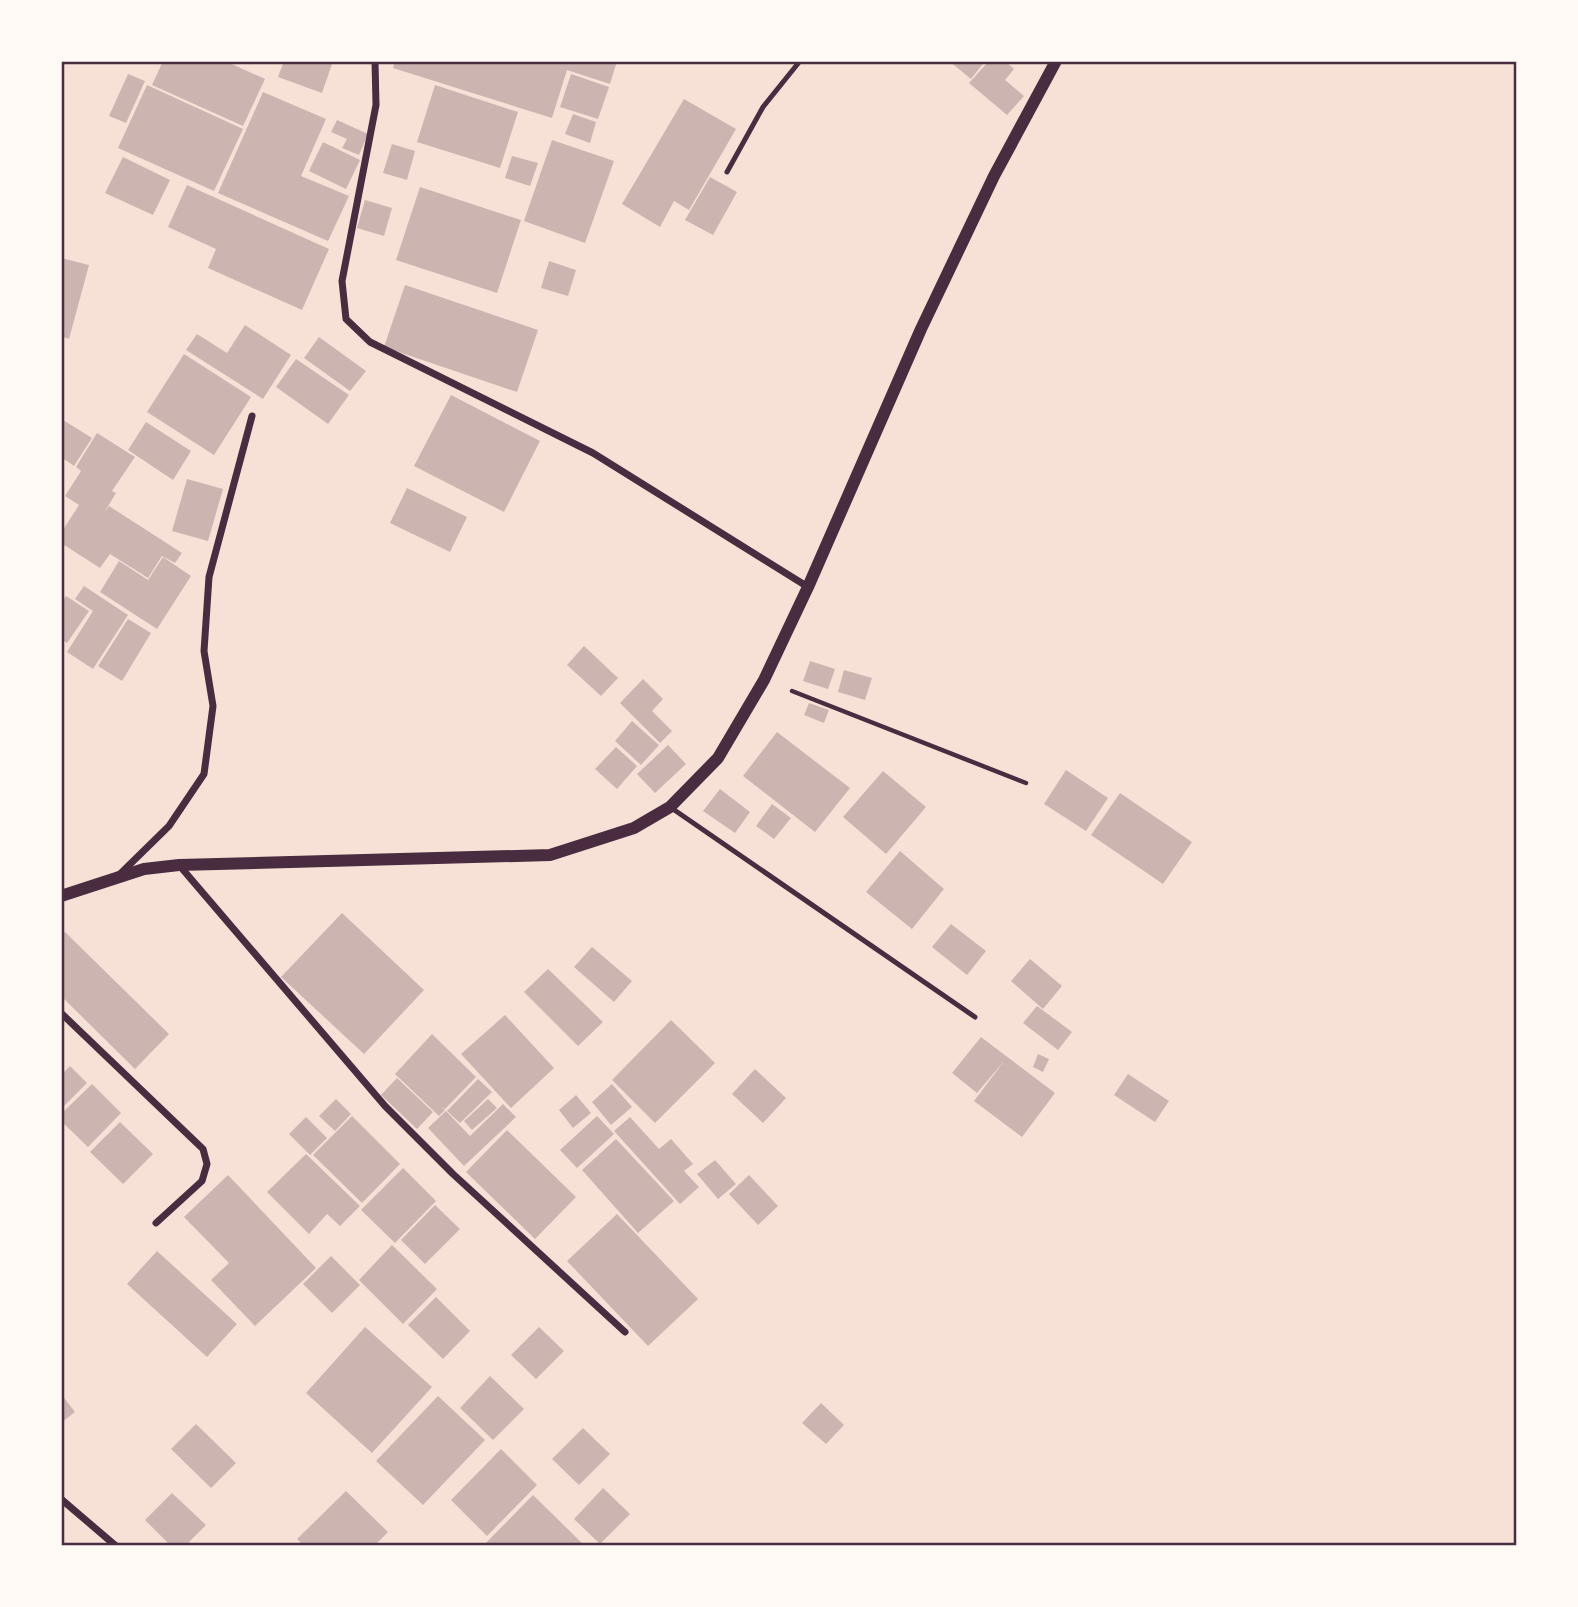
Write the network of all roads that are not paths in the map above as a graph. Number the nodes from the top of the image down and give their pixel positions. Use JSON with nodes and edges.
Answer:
{"nodes":[{"id":1,"x":375,"y":61,"type":"edge"},
{"id":2,"x":800,"y":61,"type":"edge"},
{"id":3,"x":1050,"y":63,"type":"edge"},
{"id":4,"x":727,"y":172,"type":"dead end"},
{"id":5,"x":252,"y":416,"type":"dead end"},
{"id":6,"x":808,"y":587,"type":"junction"},
{"id":7,"x":670,"y":807,"type":"junction"},
{"id":8,"x":179,"y":865,"type":"junction"},
{"id":9,"x":116,"y":878,"type":"junction"},
{"id":10,"x":61,"y":896,"type":"edge"},
{"id":11,"x":61,"y":1013,"type":"edge"},
{"id":12,"x":975,"y":1017,"type":"dead end"},
{"id":13,"x":156,"y":1223,"type":"dead end"},
{"id":14,"x":625,"y":1332,"type":"dead end"},
{"id":15,"x":61,"y":1499,"type":"edge"},
{"id":16,"x":116,"y":1546,"type":"edge"}],
"edges":[{"from":1,"to":6,"type":"street"},
{"from":2,"to":4,"type":"lane"},
{"from":3,"to":6,"type":"street"},
{"from":5,"to":9,"type":"street"},
{"from":6,"to":7,"type":"street"},
{"from":7,"to":8,"type":"street"},
{"from":7,"to":12,"type":"lane"},
{"from":8,"to":9,"type":"street"},
{"from":8,"to":14,"type":"street"},
{"from":9,"to":10,"type":"street"},
{"from":11,"to":13,"type":"street"},
{"from":15,"to":16,"type":"street"}]}
